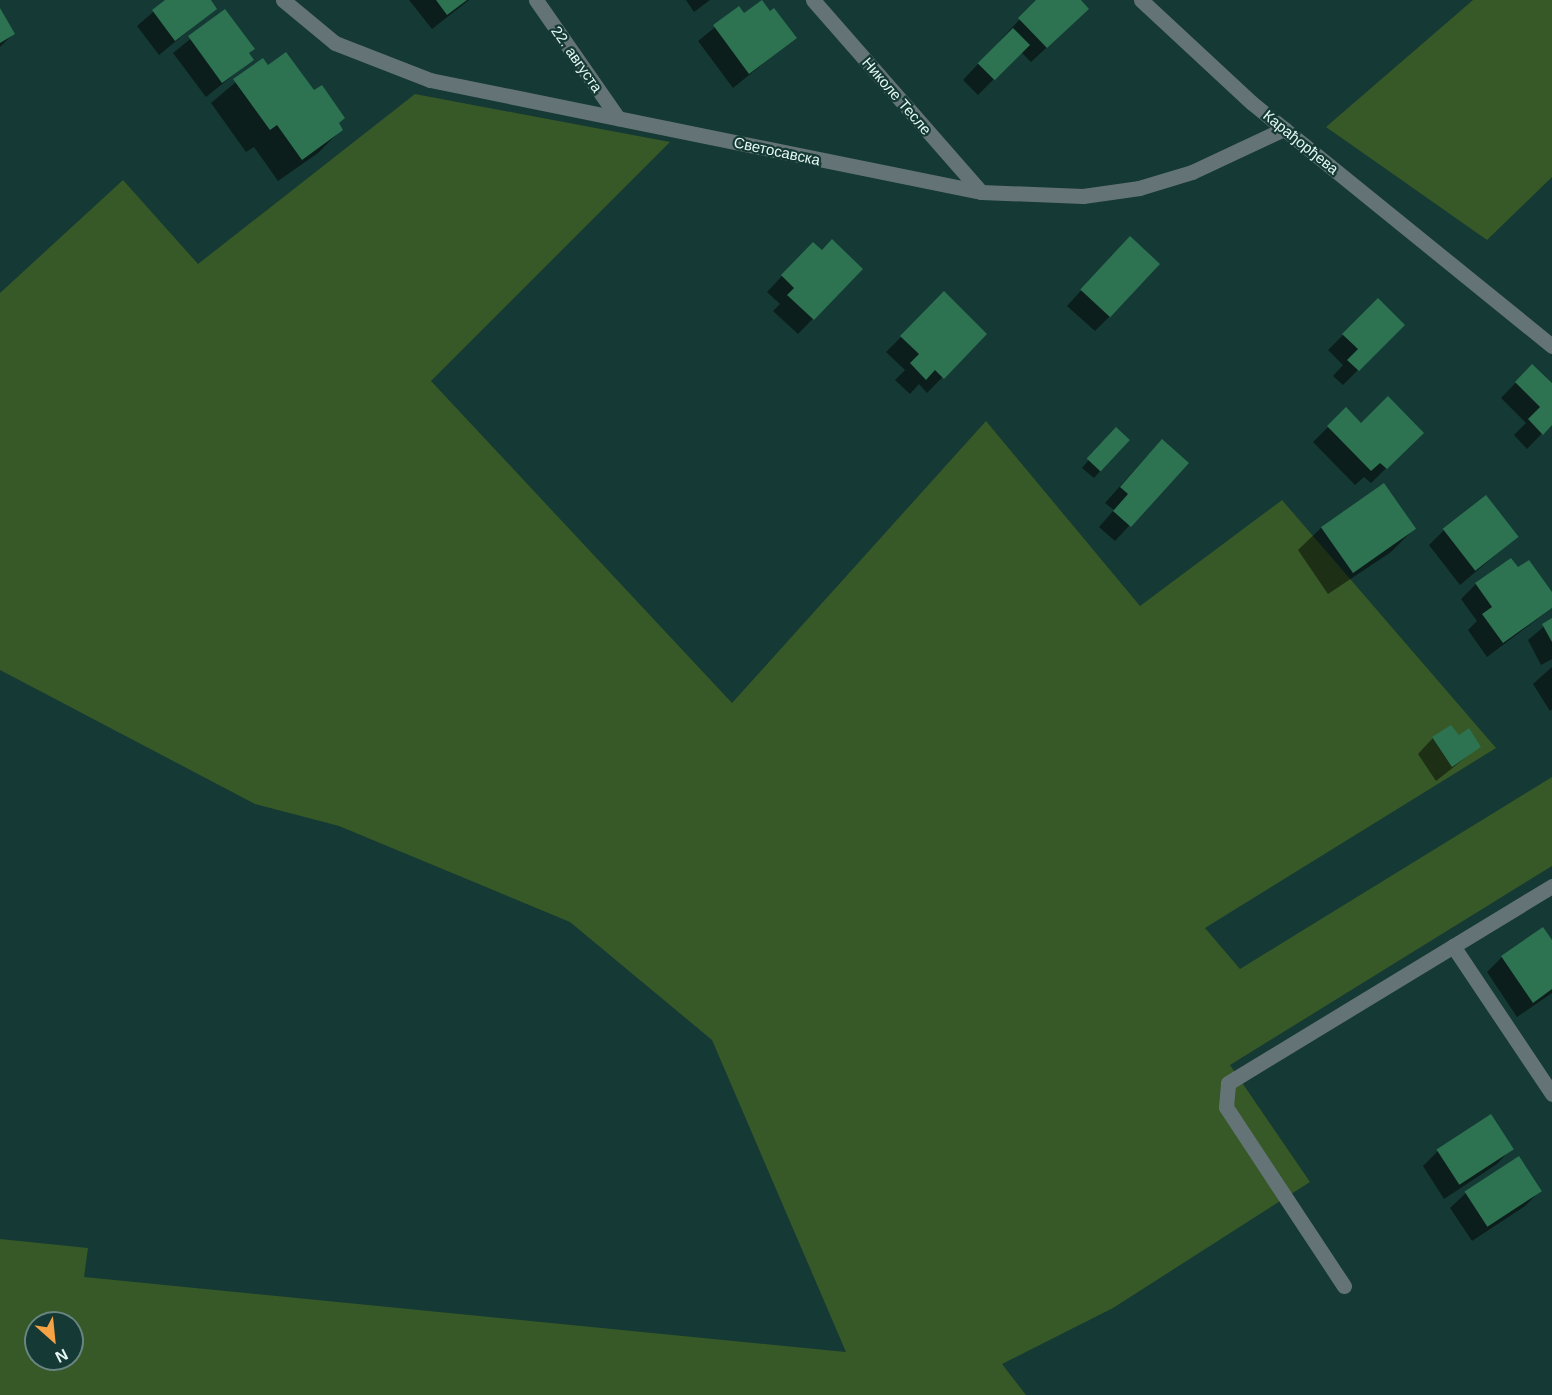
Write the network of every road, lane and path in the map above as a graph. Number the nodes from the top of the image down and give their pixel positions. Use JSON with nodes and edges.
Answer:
{"nodes":[{"id":1,"x":283,"y":0,"type":"edge"},
{"id":2,"x":536,"y":0,"type":"edge"},
{"id":3,"x":813,"y":0,"type":"edge"},
{"id":4,"x":1141,"y":0,"type":"edge"},
{"id":5,"x":618,"y":118,"type":"junction"},
{"id":6,"x":1284,"y":129,"type":"junction"},
{"id":7,"x":981,"y":192,"type":"junction"},
{"id":8,"x":1552,"y":346,"type":"edge"},
{"id":9,"x":1552,"y":886,"type":"edge"},
{"id":10,"x":1453,"y":946,"type":"junction"},
{"id":11,"x":1552,"y":1094,"type":"edge"},
{"id":12,"x":1344,"y":1286,"type":"dead end"}],
"edges":[{"from":1,"to":5,"type":"street","name":"Светосавска"},
{"from":2,"to":5,"type":"street","name":"22. августа"},
{"from":3,"to":7,"type":"street","name":"Николе Тесле"},
{"from":4,"to":6,"type":"street","name":"Карађорђева"},
{"from":5,"to":7,"type":"street","name":"Светосавска"},
{"from":6,"to":7,"type":"street","name":"Светосавска"},
{"from":6,"to":8,"type":"street","name":"Карађорђева"},
{"from":9,"to":10,"type":"street"},
{"from":10,"to":11,"type":"street"},
{"from":10,"to":12,"type":"street"}]}
